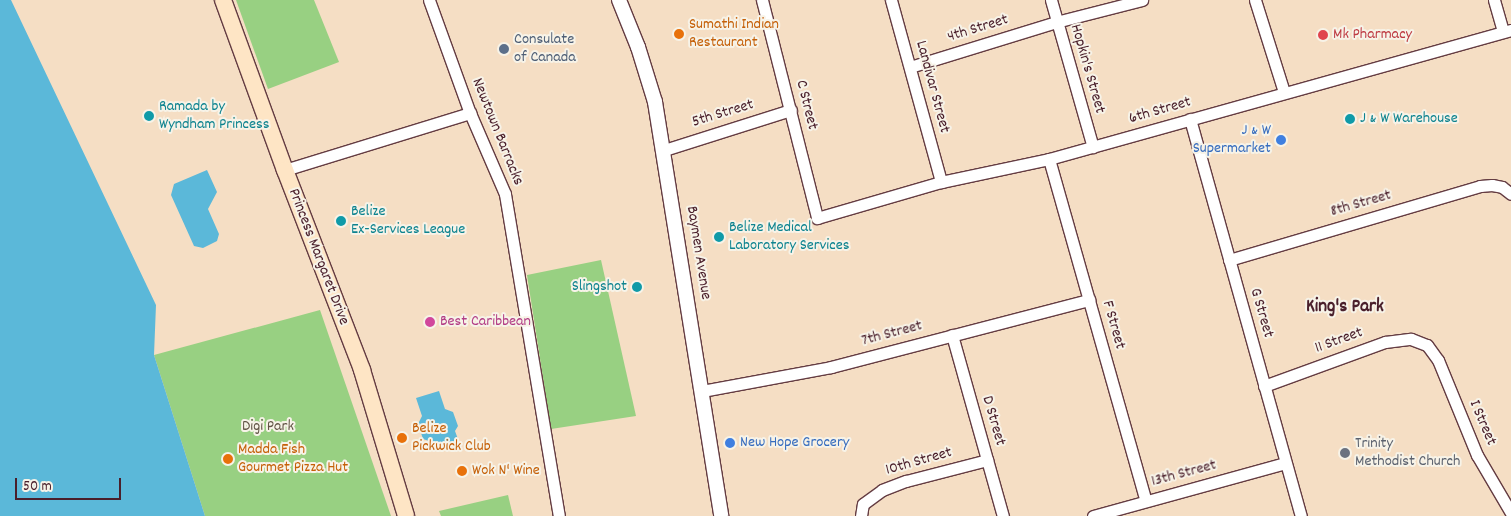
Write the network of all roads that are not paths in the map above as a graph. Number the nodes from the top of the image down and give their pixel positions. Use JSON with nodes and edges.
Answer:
{"nodes":[{"id":1,"x":223,"y":0,"type":"edge"},
{"id":2,"x":429,"y":0,"type":"edge"},
{"id":3,"x":619,"y":0,"type":"edge"},
{"id":4,"x":762,"y":0,"type":"edge"},
{"id":5,"x":891,"y":0,"type":"edge"},
{"id":6,"x":1051,"y":0,"type":"edge"},
{"id":7,"x":1142,"y":0,"type":"edge"},
{"id":8,"x":1255,"y":0,"type":"edge"},
{"id":9,"x":1494,"y":0,"type":"edge"},
{"id":10,"x":1056,"y":22,"type":"junction"},
{"id":11,"x":1507,"y":31,"type":"edge"},
{"id":12,"x":910,"y":67,"type":"junction"},
{"id":13,"x":1284,"y":92,"type":"junction"},
{"id":14,"x":791,"y":110,"type":"junction"},
{"id":15,"x":470,"y":113,"type":"junction"},
{"id":16,"x":1190,"y":119,"type":"junction"},
{"id":17,"x":1093,"y":147,"type":"junction"},
{"id":18,"x":664,"y":150,"type":"junction"},
{"id":19,"x":1049,"y":159,"type":"junction"},
{"id":20,"x":285,"y":170,"type":"junction"},
{"id":21,"x":941,"y":182,"type":"junction"},
{"id":22,"x":1507,"y":191,"type":"edge"},
{"id":23,"x":817,"y":218,"type":"joint"},
{"id":24,"x":1229,"y":260,"type":"junction"},
{"id":25,"x":1089,"y":300,"type":"junction"},
{"id":26,"x":952,"y":335,"type":"junction"},
{"id":27,"x":1427,"y":345,"type":"joint"},
{"id":28,"x":1264,"y":386,"type":"junction"},
{"id":29,"x":702,"y":391,"type":"junction"},
{"id":30,"x":987,"y":460,"type":"junction"},
{"id":31,"x":1285,"y":463,"type":"junction"},
{"id":32,"x":1507,"y":496,"type":"edge"},
{"id":33,"x":1146,"y":501,"type":"junction"},
{"id":34,"x":1511,"y":513,"type":"edge"},
{"id":35,"x":406,"y":516,"type":"edge"},
{"id":36,"x":559,"y":516,"type":"edge"},
{"id":37,"x":721,"y":516,"type":"edge"},
{"id":38,"x":862,"y":516,"type":"edge"},
{"id":39,"x":1003,"y":516,"type":"edge"},
{"id":40,"x":1092,"y":516,"type":"edge"},
{"id":41,"x":1301,"y":516,"type":"edge"}],
"edges":[{"from":1,"to":20,"type":"main road","name":"Princess Margaret Drive"},
{"from":2,"to":15,"type":"street","name":"Newtown Barracks"},
{"from":3,"to":18,"type":"street","name":"Baymen Avenue"},
{"from":4,"to":14,"type":"street","name":"C Street"},
{"from":5,"to":12,"type":"street","name":"Landivar Street"},
{"from":6,"to":10,"type":"street","name":"Hopkin's Street"},
{"from":7,"to":10,"type":"street","name":"4th Street"},
{"from":8,"to":13,"type":"street"},
{"from":9,"to":11,"type":"street"},
{"from":10,"to":12,"type":"street","name":"4th Street"},
{"from":10,"to":17,"type":"street","name":"Hopkin's Street"},
{"from":11,"to":13,"type":"street","name":"6th Street"},
{"from":12,"to":21,"type":"street","name":"Landivar Street"},
{"from":13,"to":16,"type":"street","name":"6th Street"},
{"from":14,"to":18,"type":"street","name":"5th Street"},
{"from":14,"to":23,"type":"street","name":"C Street"},
{"from":15,"to":20,"type":"street"},
{"from":15,"to":36,"type":"street","name":"Newtown Barracks"},
{"from":16,"to":17,"type":"street","name":"6th Street"},
{"from":16,"to":24,"type":"street","name":"G Street"},
{"from":17,"to":19,"type":"street","name":"6th Street"},
{"from":18,"to":29,"type":"street","name":"Baymen Avenue"},
{"from":19,"to":21,"type":"street","name":"6th Street"},
{"from":19,"to":25,"type":"street","name":"F Street"},
{"from":20,"to":35,"type":"main road","name":"Princess Margaret Drive"},
{"from":21,"to":23,"type":"street","name":"6th Street"},
{"from":22,"to":24,"type":"street","name":"8th Street"},
{"from":24,"to":28,"type":"street","name":"G Street"},
{"from":25,"to":26,"type":"street","name":"7th Street"},
{"from":25,"to":33,"type":"street","name":"F Street"},
{"from":26,"to":29,"type":"street","name":"7th Street"},
{"from":26,"to":30,"type":"street","name":"D Street"},
{"from":27,"to":28,"type":"street","name":"11 Street"},
{"from":27,"to":32,"type":"street","name":"I Street"},
{"from":28,"to":31,"type":"street","name":"G Street"},
{"from":29,"to":37,"type":"street","name":"Baymen Avenue"},
{"from":30,"to":38,"type":"street","name":"10th Street"},
{"from":30,"to":39,"type":"street","name":"D Street"},
{"from":31,"to":33,"type":"street","name":"13th Street"},
{"from":31,"to":41,"type":"street","name":"G Street"},
{"from":32,"to":34,"type":"street","name":"I Street"},
{"from":33,"to":40,"type":"street","name":"13th Street"}]}
